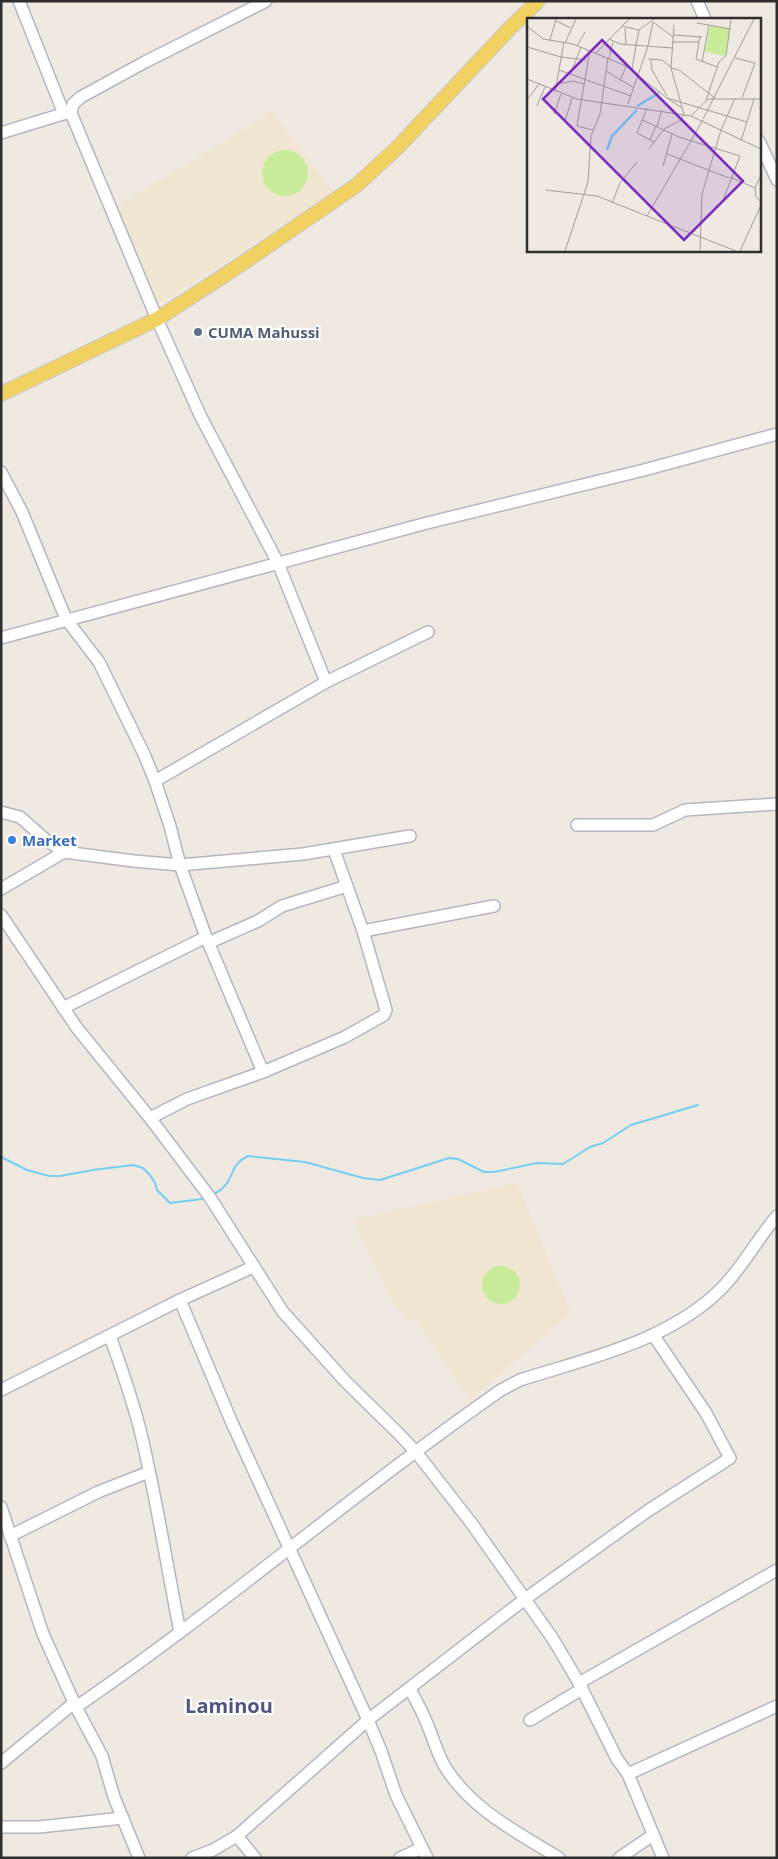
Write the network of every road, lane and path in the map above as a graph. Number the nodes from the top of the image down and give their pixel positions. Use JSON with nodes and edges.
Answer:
{"nodes":[{"id":1,"x":19,"y":1,"type":"edge"},
{"id":2,"x":266,"y":1,"type":"edge"},
{"id":3,"x":538,"y":1,"type":"edge"},
{"id":4,"x":697,"y":1,"type":"edge"},
{"id":5,"x":705,"y":18,"type":"edge"},
{"id":6,"x":67,"y":113,"type":"junction"},
{"id":7,"x":1,"y":133,"type":"edge"},
{"id":8,"x":760,"y":143,"type":"edge"},
{"id":9,"x":777,"y":180,"type":"edge"},
{"id":10,"x":157,"y":320,"type":"junction"},
{"id":11,"x":1,"y":394,"type":"edge"},
{"id":12,"x":777,"y":434,"type":"edge"},
{"id":13,"x":1,"y":472,"type":"edge"},
{"id":14,"x":278,"y":563,"type":"junction"},
{"id":15,"x":66,"y":619,"type":"junction"},
{"id":16,"x":428,"y":632,"type":"dead end"},
{"id":17,"x":1,"y":638,"type":"edge"},
{"id":18,"x":326,"y":682,"type":"junction"},
{"id":19,"x":155,"y":781,"type":"junction"},
{"id":20,"x":777,"y":804,"type":"edge"},
{"id":21,"x":1,"y":812,"type":"edge"},
{"id":22,"x":577,"y":824,"type":"dead end"},
{"id":23,"x":410,"y":836,"type":"dead end"},
{"id":24,"x":334,"y":850,"type":"junction"},
{"id":25,"x":64,"y":852,"type":"junction"},
{"id":26,"x":180,"y":865,"type":"junction"},
{"id":27,"x":347,"y":886,"type":"junction"},
{"id":28,"x":1,"y":889,"type":"edge"},
{"id":29,"x":494,"y":906,"type":"dead end"},
{"id":30,"x":1,"y":915,"type":"edge"},
{"id":31,"x":363,"y":931,"type":"junction"},
{"id":32,"x":207,"y":940,"type":"junction"},
{"id":33,"x":63,"y":1008,"type":"junction"},
{"id":34,"x":263,"y":1072,"type":"junction"},
{"id":35,"x":150,"y":1118,"type":"junction"},
{"id":36,"x":777,"y":1216,"type":"edge"},
{"id":37,"x":253,"y":1267,"type":"junction"},
{"id":38,"x":180,"y":1300,"type":"junction"},
{"id":39,"x":110,"y":1336,"type":"junction"},
{"id":40,"x":654,"y":1336,"type":"junction"},
{"id":41,"x":1,"y":1390,"type":"edge"},
{"id":42,"x":416,"y":1452,"type":"junction"},
{"id":43,"x":150,"y":1472,"type":"junction"},
{"id":44,"x":1,"y":1507,"type":"edge"},
{"id":45,"x":10,"y":1536,"type":"junction"},
{"id":46,"x":289,"y":1549,"type":"junction"},
{"id":47,"x":777,"y":1570,"type":"edge"},
{"id":48,"x":525,"y":1598,"type":"junction"},
{"id":49,"x":180,"y":1632,"type":"junction"},
{"id":50,"x":580,"y":1686,"type":"junction"},
{"id":51,"x":410,"y":1689,"type":"junction"},
{"id":52,"x":75,"y":1705,"type":"junction"},
{"id":53,"x":777,"y":1706,"type":"edge"},
{"id":54,"x":368,"y":1720,"type":"junction"},
{"id":55,"x":530,"y":1720,"type":"dead end"},
{"id":56,"x":1,"y":1762,"type":"edge"},
{"id":57,"x":628,"y":1774,"type":"junction"},
{"id":58,"x":123,"y":1818,"type":"junction"},
{"id":59,"x":1,"y":1827,"type":"edge"},
{"id":60,"x":653,"y":1835,"type":"junction"},
{"id":61,"x":238,"y":1836,"type":"junction"},
{"id":62,"x":424,"y":1853,"type":"edge"},
{"id":63,"x":139,"y":1858,"type":"edge"},
{"id":64,"x":192,"y":1858,"type":"edge"},
{"id":65,"x":255,"y":1858,"type":"edge"},
{"id":66,"x":400,"y":1858,"type":"edge"},
{"id":67,"x":559,"y":1858,"type":"edge"},
{"id":68,"x":619,"y":1858,"type":"edge"},
{"id":69,"x":663,"y":1858,"type":"edge"}],
"edges":[{"from":1,"to":6,"type":"street"},
{"from":2,"to":6,"type":"street"},
{"from":3,"to":10,"type":"main road"},
{"from":4,"to":5,"type":"street"},
{"from":6,"to":7,"type":"street"},
{"from":6,"to":10,"type":"street"},
{"from":8,"to":9,"type":"street"},
{"from":10,"to":11,"type":"main road"},
{"from":10,"to":14,"type":"street"},
{"from":12,"to":14,"type":"street"},
{"from":13,"to":15,"type":"street"},
{"from":14,"to":15,"type":"street"},
{"from":14,"to":18,"type":"street"},
{"from":15,"to":17,"type":"street"},
{"from":15,"to":19,"type":"street"},
{"from":16,"to":18,"type":"street"},
{"from":18,"to":19,"type":"street"},
{"from":19,"to":26,"type":"street"},
{"from":20,"to":22,"type":"street"},
{"from":21,"to":25,"type":"street"},
{"from":23,"to":24,"type":"street"},
{"from":24,"to":26,"type":"street"},
{"from":24,"to":27,"type":"street"},
{"from":25,"to":26,"type":"street"},
{"from":25,"to":28,"type":"street"},
{"from":26,"to":32,"type":"street"},
{"from":27,"to":31,"type":"street"},
{"from":27,"to":32,"type":"street"},
{"from":29,"to":31,"type":"street"},
{"from":30,"to":33,"type":"street"},
{"from":31,"to":34,"type":"street"},
{"from":32,"to":33,"type":"street"},
{"from":32,"to":34,"type":"street"},
{"from":33,"to":35,"type":"street"},
{"from":34,"to":35,"type":"street"},
{"from":35,"to":37,"type":"street"},
{"from":36,"to":40,"type":"street"},
{"from":37,"to":38,"type":"street"},
{"from":37,"to":42,"type":"street"},
{"from":38,"to":39,"type":"street"},
{"from":38,"to":46,"type":"street"},
{"from":39,"to":41,"type":"street"},
{"from":39,"to":43,"type":"street"},
{"from":40,"to":42,"type":"street"},
{"from":40,"to":48,"type":"street"},
{"from":42,"to":46,"type":"street"},
{"from":42,"to":48,"type":"street"},
{"from":43,"to":45,"type":"street"},
{"from":43,"to":49,"type":"street"},
{"from":44,"to":45,"type":"street"},
{"from":45,"to":52,"type":"street"},
{"from":46,"to":49,"type":"street"},
{"from":46,"to":54,"type":"street"},
{"from":47,"to":50,"type":"street"},
{"from":48,"to":50,"type":"street"},
{"from":48,"to":51,"type":"street"},
{"from":49,"to":52,"type":"street"},
{"from":50,"to":55,"type":"street"},
{"from":50,"to":57,"type":"street"},
{"from":51,"to":54,"type":"street"},
{"from":51,"to":67,"type":"street"},
{"from":52,"to":56,"type":"street"},
{"from":52,"to":58,"type":"street"},
{"from":53,"to":57,"type":"street"},
{"from":54,"to":61,"type":"street"},
{"from":54,"to":62,"type":"street"},
{"from":57,"to":60,"type":"street"},
{"from":58,"to":59,"type":"street"},
{"from":58,"to":63,"type":"street"},
{"from":60,"to":68,"type":"street"},
{"from":60,"to":69,"type":"street"},
{"from":61,"to":64,"type":"street"},
{"from":61,"to":65,"type":"street"},
{"from":62,"to":66,"type":"street"}]}
